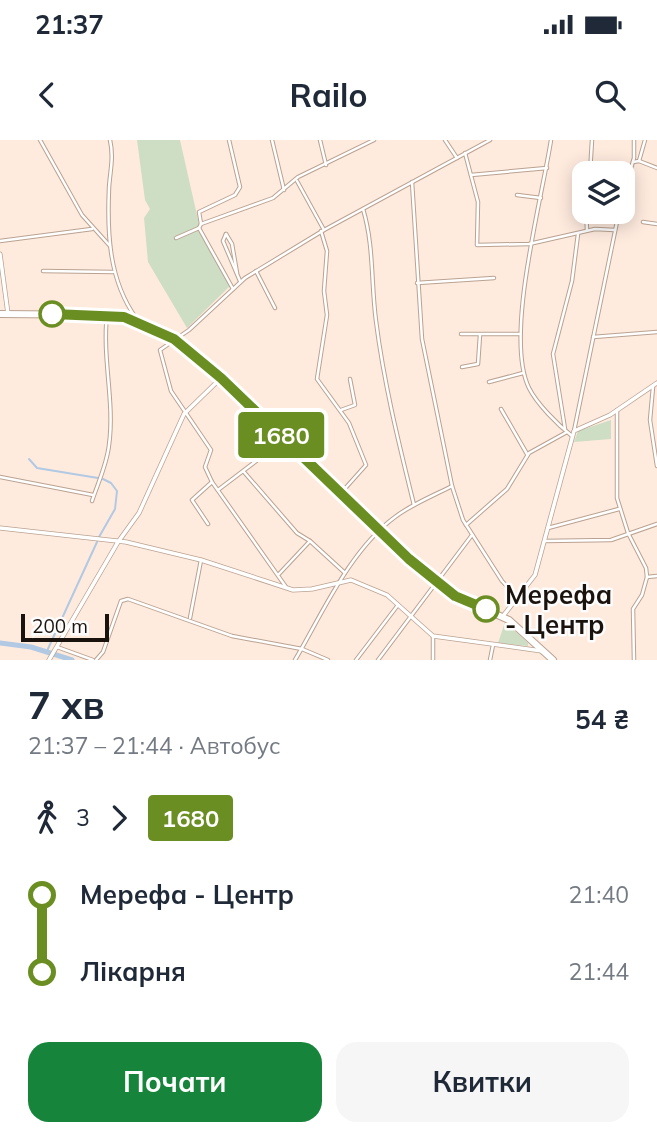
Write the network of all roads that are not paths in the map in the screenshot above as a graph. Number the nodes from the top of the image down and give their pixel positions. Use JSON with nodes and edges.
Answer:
{"nodes":[{"id":1,"x":40,"y":140,"type":"edge"},
{"id":2,"x":110,"y":140,"type":"edge"},
{"id":3,"x":229,"y":140,"type":"edge"},
{"id":4,"x":272,"y":140,"type":"edge"},
{"id":5,"x":320,"y":140,"type":"edge"},
{"id":6,"x":361,"y":140,"type":"edge"},
{"id":7,"x":374,"y":140,"type":"edge"},
{"id":8,"x":445,"y":140,"type":"edge"},
{"id":9,"x":489,"y":140,"type":"edge"},
{"id":10,"x":551,"y":140,"type":"edge"},
{"id":11,"x":592,"y":140,"type":"edge"},
{"id":12,"x":634,"y":140,"type":"edge"},
{"id":13,"x":645,"y":140,"type":"edge"},
{"id":14,"x":362,"y":146,"type":"junction"},
{"id":15,"x":465,"y":153,"type":"junction"},
{"id":16,"x":457,"y":158,"type":"junction"},
{"id":17,"x":591,"y":161,"type":"edge"},
{"id":18,"x":633,"y":161,"type":"edge"},
{"id":19,"x":639,"y":161,"type":"junction"},
{"id":20,"x":635,"y":162,"type":"edge"},
{"id":21,"x":327,"y":165,"type":"junction"},
{"id":22,"x":657,"y":167,"type":"edge"},
{"id":23,"x":547,"y":168,"type":"junction"},
{"id":24,"x":471,"y":175,"type":"junction"},
{"id":25,"x":297,"y":181,"type":"junction"},
{"id":26,"x":412,"y":182,"type":"junction"},
{"id":27,"x":284,"y":190,"type":"junction"},
{"id":28,"x":517,"y":195,"type":"dead end"},
{"id":29,"x":542,"y":199,"type":"junction"},
{"id":30,"x":363,"y":208,"type":"junction"},
{"id":31,"x":643,"y":222,"type":"dead end"},
{"id":32,"x":587,"y":224,"type":"edge"},
{"id":33,"x":616,"y":224,"type":"edge"},
{"id":34,"x":657,"y":224,"type":"edge"},
{"id":35,"x":200,"y":226,"type":"junction"},
{"id":36,"x":92,"y":229,"type":"junction"},
{"id":37,"x":323,"y":230,"type":"junction"},
{"id":38,"x":587,"y":230,"type":"junction"},
{"id":39,"x":615,"y":230,"type":"junction"},
{"id":40,"x":578,"y":234,"type":"junction"},
{"id":41,"x":176,"y":237,"type":"dead end"},
{"id":42,"x":0,"y":241,"type":"edge"},
{"id":43,"x":532,"y":242,"type":"junction"},
{"id":44,"x":110,"y":246,"type":"junction"},
{"id":45,"x":0,"y":254,"type":"edge"},
{"id":46,"x":43,"y":271,"type":"dead end"},
{"id":47,"x":256,"y":271,"type":"junction"},
{"id":48,"x":114,"y":272,"type":"junction"},
{"id":49,"x":237,"y":275,"type":"junction"},
{"id":50,"x":494,"y":278,"type":"dead end"},
{"id":51,"x":240,"y":282,"type":"junction"},
{"id":52,"x":418,"y":283,"type":"junction"},
{"id":53,"x":233,"y":289,"type":"junction"},
{"id":54,"x":275,"y":308,"type":"dead end"},
{"id":55,"x":0,"y":314,"type":"edge"},
{"id":56,"x":8,"y":314,"type":"junction"},
{"id":57,"x":107,"y":314,"type":"junction"},
{"id":58,"x":138,"y":321,"type":"junction"},
{"id":59,"x":657,"y":332,"type":"edge"},
{"id":60,"x":461,"y":334,"type":"dead end"},
{"id":61,"x":519,"y":334,"type":"junction"},
{"id":62,"x":480,"y":335,"type":"junction"},
{"id":63,"x":593,"y":337,"type":"junction"},
{"id":64,"x":174,"y":339,"type":"junction"},
{"id":65,"x":462,"y":367,"type":"dead end"},
{"id":66,"x":524,"y":373,"type":"junction"},
{"id":67,"x":221,"y":378,"type":"junction"},
{"id":68,"x":349,"y":379,"type":"dead end"},
{"id":69,"x":489,"y":382,"type":"dead end"},
{"id":70,"x":655,"y":385,"type":"edge"},
{"id":71,"x":501,"y":409,"type":"dead end"},
{"id":72,"x":341,"y":410,"type":"junction"},
{"id":73,"x":617,"y":410,"type":"junction"},
{"id":74,"x":184,"y":414,"type":"junction"},
{"id":75,"x":566,"y":430,"type":"junction"},
{"id":76,"x":573,"y":434,"type":"junction"},
{"id":77,"x":285,"y":439,"type":"junction"},
{"id":78,"x":528,"y":455,"type":"junction"},
{"id":79,"x":657,"y":466,"type":"edge"},
{"id":80,"x":244,"y":472,"type":"junction"},
{"id":81,"x":0,"y":477,"type":"edge"},
{"id":82,"x":212,"y":482,"type":"junction"},
{"id":83,"x":452,"y":486,"type":"junction"},
{"id":84,"x":218,"y":490,"type":"junction"},
{"id":85,"x":341,"y":493,"type":"junction"},
{"id":86,"x":94,"y":495,"type":"junction"},
{"id":87,"x":92,"y":501,"type":"dead end"},
{"id":88,"x":414,"y":505,"type":"junction"},
{"id":89,"x":620,"y":509,"type":"junction"},
{"id":90,"x":208,"y":524,"type":"dead end"},
{"id":91,"x":657,"y":524,"type":"edge"},
{"id":92,"x":466,"y":525,"type":"junction"},
{"id":93,"x":0,"y":528,"type":"edge"},
{"id":94,"x":548,"y":528,"type":"junction"},
{"id":95,"x":380,"y":531,"type":"junction"},
{"id":96,"x":628,"y":533,"type":"junction"},
{"id":97,"x":472,"y":535,"type":"junction"},
{"id":98,"x":310,"y":541,"type":"junction"},
{"id":99,"x":545,"y":541,"type":"junction"},
{"id":100,"x":117,"y":542,"type":"junction"},
{"id":101,"x":201,"y":559,"type":"junction"},
{"id":102,"x":345,"y":573,"type":"junction"},
{"id":103,"x":279,"y":574,"type":"junction"},
{"id":104,"x":657,"y":576,"type":"edge"},
{"id":105,"x":647,"y":577,"type":"junction"},
{"id":106,"x":340,"y":581,"type":"junction"},
{"id":107,"x":438,"y":583,"type":"junction"},
{"id":108,"x":286,"y":587,"type":"junction"},
{"id":109,"x":516,"y":596,"type":"junction"},
{"id":110,"x":398,"y":605,"type":"junction"},
{"id":111,"x":503,"y":616,"type":"junction"},
{"id":112,"x":411,"y":618,"type":"junction"},
{"id":113,"x":190,"y":619,"type":"junction"},
{"id":114,"x":433,"y":636,"type":"junction"},
{"id":115,"x":493,"y":645,"type":"junction"},
{"id":116,"x":56,"y":648,"type":"junction"},
{"id":117,"x":302,"y":649,"type":"junction"},
{"id":118,"x":542,"y":651,"type":"junction"},
{"id":119,"x":50,"y":659,"type":"edge"},
{"id":120,"x":94,"y":660,"type":"edge"},
{"id":121,"x":295,"y":660,"type":"edge"},
{"id":122,"x":328,"y":660,"type":"edge"},
{"id":123,"x":356,"y":660,"type":"edge"},
{"id":124,"x":378,"y":660,"type":"edge"},
{"id":125,"x":433,"y":660,"type":"edge"},
{"id":126,"x":491,"y":660,"type":"edge"},
{"id":127,"x":553,"y":660,"type":"edge"},
{"id":128,"x":634,"y":660,"type":"edge"}],
"edges":[{"from":1,"to":36,"type":"street"},
{"from":2,"to":44,"type":"street"},
{"from":3,"to":35,"type":"street"},
{"from":4,"to":27,"type":"street"},
{"from":5,"to":21,"type":"street"},
{"from":6,"to":14,"type":"street"},
{"from":7,"to":14,"type":"street"},
{"from":8,"to":16,"type":"street"},
{"from":9,"to":15,"type":"street"},
{"from":10,"to":23,"type":"street"},
{"from":11,"to":17,"type":"street"},
{"from":12,"to":18,"type":"street"},
{"from":13,"to":19,"type":"street"},
{"from":14,"to":21,"type":"street"},
{"from":15,"to":16,"type":"street"},
{"from":15,"to":24,"type":"street"},
{"from":16,"to":26,"type":"street"},
{"from":19,"to":20,"type":"street"},
{"from":19,"to":22,"type":"street"},
{"from":21,"to":25,"type":"street"},
{"from":23,"to":24,"type":"street"},
{"from":23,"to":29,"type":"street"},
{"from":24,"to":43,"type":"street"},
{"from":25,"to":27,"type":"street"},
{"from":25,"to":37,"type":"street"},
{"from":26,"to":30,"type":"street"},
{"from":26,"to":52,"type":"street"},
{"from":27,"to":35,"type":"street"},
{"from":28,"to":29,"type":"street"},
{"from":29,"to":43,"type":"street"},
{"from":30,"to":37,"type":"street"},
{"from":30,"to":88,"type":"street"},
{"from":31,"to":34,"type":"street"},
{"from":32,"to":38,"type":"street"},
{"from":33,"to":39,"type":"street"},
{"from":35,"to":41,"type":"street"},
{"from":35,"to":53,"type":"street"},
{"from":36,"to":42,"type":"street"},
{"from":36,"to":44,"type":"street"},
{"from":37,"to":47,"type":"street"},
{"from":37,"to":72,"type":"street"},
{"from":38,"to":39,"type":"street"},
{"from":38,"to":40,"type":"street"},
{"from":39,"to":63,"type":"street"},
{"from":40,"to":43,"type":"street"},
{"from":40,"to":75,"type":"street"},
{"from":43,"to":61,"type":"street"},
{"from":44,"to":48,"type":"street"},
{"from":45,"to":56,"type":"street"},
{"from":46,"to":48,"type":"street"},
{"from":47,"to":51,"type":"street"},
{"from":47,"to":54,"type":"street"},
{"from":48,"to":58,"type":"street"},
{"from":49,"to":49,"type":"street"},
{"from":49,"to":51,"type":"street"},
{"from":50,"to":52,"type":"street"},
{"from":51,"to":53,"type":"street"},
{"from":52,"to":83,"type":"street"},
{"from":53,"to":64,"type":"street"},
{"from":55,"to":56,"type":"highway"},
{"from":56,"to":57,"type":"highway"},
{"from":57,"to":58,"type":"highway"},
{"from":57,"to":86,"type":"street"},
{"from":58,"to":64,"type":"highway"},
{"from":59,"to":63,"type":"street"},
{"from":60,"to":62,"type":"street"},
{"from":61,"to":62,"type":"street"},
{"from":61,"to":66,"type":"street"},
{"from":62,"to":65,"type":"street"},
{"from":63,"to":76,"type":"street"},
{"from":64,"to":67,"type":"highway"},
{"from":64,"to":74,"type":"street"},
{"from":66,"to":69,"type":"street"},
{"from":66,"to":75,"type":"street"},
{"from":67,"to":74,"type":"street"},
{"from":67,"to":77,"type":"highway"},
{"from":68,"to":72,"type":"street"},
{"from":70,"to":73,"type":"street"},
{"from":70,"to":79,"type":"street"},
{"from":71,"to":78,"type":"street"},
{"from":72,"to":85,"type":"street"},
{"from":73,"to":76,"type":"street"},
{"from":73,"to":89,"type":"street"},
{"from":74,"to":82,"type":"street"},
{"from":74,"to":100,"type":"street"},
{"from":75,"to":76,"type":"street"},
{"from":75,"to":78,"type":"street"},
{"from":76,"to":94,"type":"street"},
{"from":77,"to":80,"type":"street"},
{"from":77,"to":85,"type":"highway"},
{"from":78,"to":92,"type":"street"},
{"from":80,"to":84,"type":"street"},
{"from":80,"to":98,"type":"street"},
{"from":81,"to":86,"type":"street"},
{"from":82,"to":84,"type":"street"},
{"from":82,"to":90,"type":"street"},
{"from":83,"to":88,"type":"street"},
{"from":83,"to":92,"type":"street"},
{"from":84,"to":103,"type":"street"},
{"from":85,"to":95,"type":"highway"},
{"from":86,"to":87,"type":"street"},
{"from":88,"to":95,"type":"street"},
{"from":89,"to":94,"type":"street"},
{"from":89,"to":96,"type":"street"},
{"from":91,"to":96,"type":"street"},
{"from":92,"to":97,"type":"street"},
{"from":93,"to":100,"type":"street"},
{"from":94,"to":99,"type":"street"},
{"from":95,"to":102,"type":"street"},
{"from":95,"to":107,"type":"highway"},
{"from":96,"to":99,"type":"street"},
{"from":96,"to":105,"type":"street"},
{"from":97,"to":107,"type":"street"},
{"from":97,"to":109,"type":"street"},
{"from":98,"to":102,"type":"street"},
{"from":98,"to":103,"type":"street"},
{"from":99,"to":109,"type":"street"},
{"from":100,"to":101,"type":"street"},
{"from":100,"to":116,"type":"street"},
{"from":101,"to":108,"type":"street"},
{"from":101,"to":113,"type":"street"},
{"from":102,"to":106,"type":"street"},
{"from":103,"to":108,"type":"street"},
{"from":104,"to":105,"type":"street"},
{"from":105,"to":128,"type":"street"},
{"from":106,"to":108,"type":"street"},
{"from":106,"to":110,"type":"street"},
{"from":106,"to":117,"type":"street"},
{"from":107,"to":111,"type":"highway"},
{"from":107,"to":112,"type":"street"},
{"from":109,"to":111,"type":"street"},
{"from":110,"to":112,"type":"street"},
{"from":110,"to":123,"type":"street"},
{"from":111,"to":118,"type":"highway"},
{"from":112,"to":114,"type":"street"},
{"from":112,"to":124,"type":"street"},
{"from":113,"to":117,"type":"street"},
{"from":113,"to":120,"type":"street"},
{"from":114,"to":115,"type":"street"},
{"from":114,"to":125,"type":"street"},
{"from":115,"to":118,"type":"street"},
{"from":115,"to":126,"type":"street"},
{"from":116,"to":119,"type":"street"},
{"from":116,"to":120,"type":"street"},
{"from":117,"to":121,"type":"street"},
{"from":117,"to":122,"type":"street"},
{"from":118,"to":127,"type":"highway"}]}
